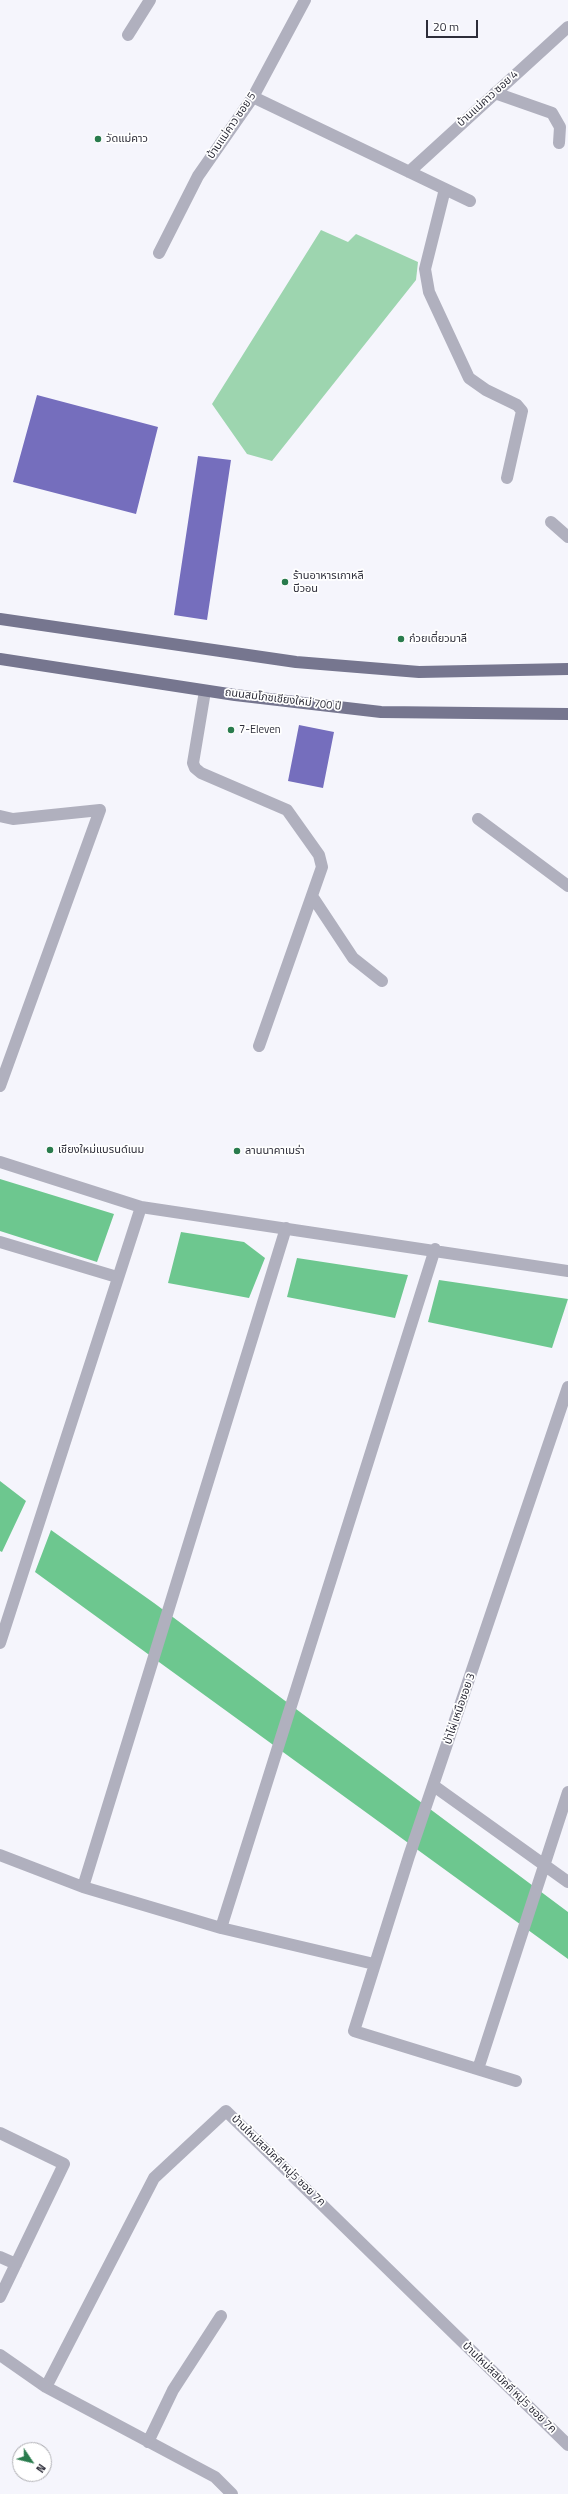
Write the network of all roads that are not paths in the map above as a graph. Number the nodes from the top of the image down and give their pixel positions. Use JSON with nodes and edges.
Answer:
{"nodes":[{"id":1,"x":150,"y":0,"type":"edge"},
{"id":2,"x":305,"y":0,"type":"edge"},
{"id":3,"x":568,"y":27,"type":"edge"},
{"id":4,"x":128,"y":35,"type":"dead end"},
{"id":5,"x":495,"y":93,"type":"junction"},
{"id":6,"x":253,"y":97,"type":"junction"},
{"id":7,"x":560,"y":143,"type":"dead end"},
{"id":8,"x":409,"y":172,"type":"junction"},
{"id":9,"x":445,"y":189,"type":"junction"},
{"id":10,"x":470,"y":201,"type":"dead end"},
{"id":11,"x":158,"y":253,"type":"dead end"},
{"id":12,"x":507,"y":478,"type":"dead end"},
{"id":13,"x":551,"y":522,"type":"dead end"},
{"id":14,"x":568,"y":537,"type":"edge"},
{"id":15,"x":0,"y":619,"type":"edge"},
{"id":16,"x":0,"y":659,"type":"edge"},
{"id":17,"x":568,"y":668,"type":"edge"},
{"id":18,"x":205,"y":691,"type":"junction"},
{"id":19,"x":568,"y":714,"type":"edge"},
{"id":20,"x":0,"y":816,"type":"edge"},
{"id":21,"x":478,"y":819,"type":"dead end"},
{"id":22,"x":568,"y":886,"type":"edge"},
{"id":23,"x":312,"y":896,"type":"junction"},
{"id":24,"x":382,"y":981,"type":"dead end"},
{"id":25,"x":258,"y":1046,"type":"dead end"},
{"id":26,"x":0,"y":1086,"type":"edge"},
{"id":27,"x":0,"y":1162,"type":"edge"},
{"id":28,"x":141,"y":1207,"type":"junction"},
{"id":29,"x":286,"y":1228,"type":"junction"},
{"id":30,"x":0,"y":1242,"type":"edge"},
{"id":31,"x":435,"y":1249,"type":"junction"},
{"id":32,"x":568,"y":1271,"type":"edge"},
{"id":33,"x":117,"y":1277,"type":"junction"},
{"id":34,"x":568,"y":1387,"type":"edge"},
{"id":35,"x":0,"y":1642,"type":"edge"},
{"id":36,"x":434,"y":1786,"type":"junction"},
{"id":37,"x":568,"y":1792,"type":"edge"},
{"id":38,"x":0,"y":1856,"type":"edge"},
{"id":39,"x":543,"y":1866,"type":"junction"},
{"id":40,"x":568,"y":1882,"type":"edge"},
{"id":41,"x":83,"y":1886,"type":"junction"},
{"id":42,"x":221,"y":1928,"type":"junction"},
{"id":43,"x":374,"y":1964,"type":"junction"},
{"id":44,"x":478,"y":2070,"type":"junction"},
{"id":45,"x":516,"y":2081,"type":"dead end"},
{"id":46,"x":0,"y":2133,"type":"edge"},
{"id":47,"x":0,"y":2257,"type":"edge"},
{"id":48,"x":16,"y":2264,"type":"junction"},
{"id":49,"x":0,"y":2297,"type":"edge"},
{"id":50,"x":221,"y":2316,"type":"dead end"},
{"id":51,"x":0,"y":2355,"type":"edge"},
{"id":52,"x":46,"y":2387,"type":"junction"},
{"id":53,"x":148,"y":2442,"type":"junction"},
{"id":54,"x":568,"y":2445,"type":"edge"},
{"id":55,"x":232,"y":2494,"type":"edge"}],
"edges":[{"from":1,"to":4,"type":"street"},
{"from":2,"to":6,"type":"street","name":"บ้านแม่คาว ซอย 5"},
{"from":3,"to":5,"type":"street","name":"บ้านแม่คาว ซอย 4"},
{"from":5,"to":7,"type":"street"},
{"from":5,"to":8,"type":"street","name":"บ้านแม่คาว ซอย 4"},
{"from":6,"to":8,"type":"street"},
{"from":6,"to":11,"type":"street","name":"บ้านแม่คาว ซอย 5"},
{"from":8,"to":9,"type":"street"},
{"from":9,"to":10,"type":"street"},
{"from":9,"to":12,"type":"street"},
{"from":13,"to":14,"type":"street"},
{"from":15,"to":17,"type":"main road"},
{"from":16,"to":18,"type":"main road","name":"ถนนสมโภชเชียงใหม่ 700 ปี"},
{"from":18,"to":19,"type":"main road","name":"ถนนสมโภชเชียงใหม่ 700 ปี"},
{"from":18,"to":23,"type":"street"},
{"from":20,"to":26,"type":"street"},
{"from":21,"to":22,"type":"street"},
{"from":23,"to":24,"type":"street"},
{"from":23,"to":25,"type":"street"},
{"from":27,"to":28,"type":"street"},
{"from":28,"to":29,"type":"street"},
{"from":28,"to":33,"type":"street"},
{"from":29,"to":31,"type":"street"},
{"from":29,"to":41,"type":"street"},
{"from":30,"to":33,"type":"street"},
{"from":31,"to":32,"type":"street"},
{"from":31,"to":42,"type":"street"},
{"from":33,"to":35,"type":"street"},
{"from":34,"to":36,"type":"street","name":"ป่าไผ่ เหนือซอย 3"},
{"from":36,"to":39,"type":"street"},
{"from":36,"to":43,"type":"street","name":"ป่าไผ่ เหนือซอย 3"},
{"from":37,"to":39,"type":"street"},
{"from":38,"to":41,"type":"street"},
{"from":39,"to":40,"type":"street"},
{"from":39,"to":44,"type":"street"},
{"from":41,"to":42,"type":"street"},
{"from":42,"to":43,"type":"street"},
{"from":43,"to":44,"type":"street","name":"ป่าไผ่ เหนือซอย 3"},
{"from":44,"to":45,"type":"street"},
{"from":46,"to":48,"type":"street"},
{"from":47,"to":48,"type":"street"},
{"from":48,"to":49,"type":"street"},
{"from":50,"to":53,"type":"street"},
{"from":51,"to":52,"type":"street"},
{"from":52,"to":53,"type":"street"},
{"from":52,"to":54,"type":"street","name":"บ้านใหม่สสมัคคี หมู่5 ซอย 7ค"},
{"from":53,"to":55,"type":"street"}]}
